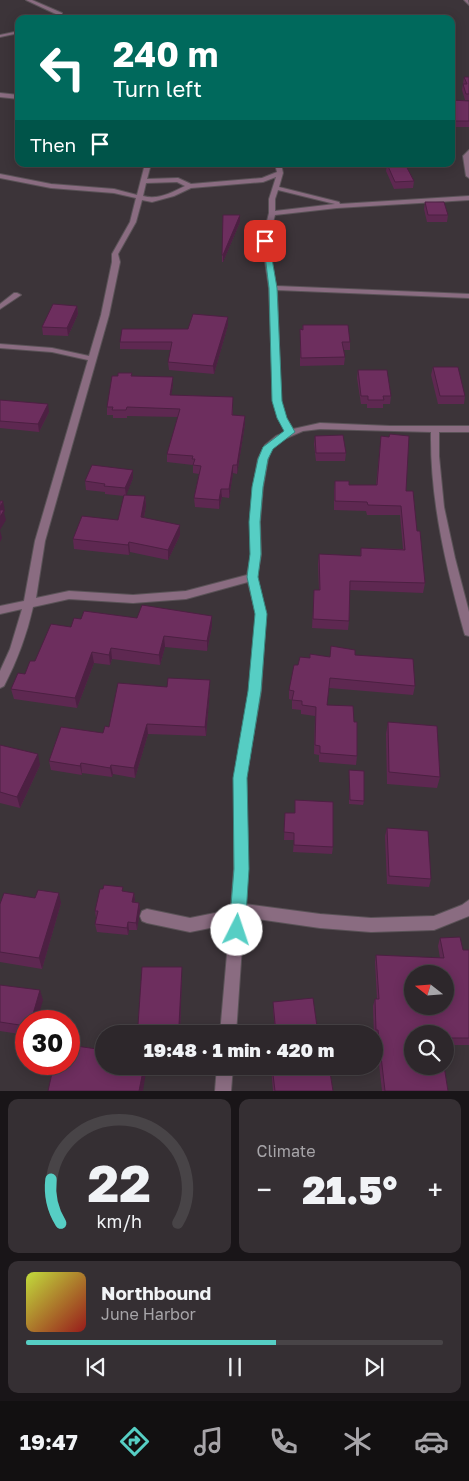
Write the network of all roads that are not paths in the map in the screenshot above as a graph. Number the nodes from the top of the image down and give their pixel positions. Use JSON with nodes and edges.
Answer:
{"nodes":[{"id":1,"x":28,"y":0,"type":"edge"},
{"id":2,"x":466,"y":0,"type":"edge"},
{"id":3,"x":469,"y":4,"type":"edge"},
{"id":4,"x":60,"y":15,"type":"edge"},
{"id":5,"x":15,"y":33,"type":"edge"},
{"id":6,"x":0,"y":36,"type":"edge"},
{"id":7,"x":0,"y":95,"type":"edge"},
{"id":8,"x":15,"y":96,"type":"edge"},
{"id":9,"x":469,"y":152,"type":"edge"},
{"id":10,"x":147,"y":167,"type":"edge"},
{"id":11,"x":279,"y":167,"type":"edge"},
{"id":12,"x":280,"y":173,"type":"junction"},
{"id":13,"x":0,"y":176,"type":"edge"},
{"id":14,"x":469,"y":176,"type":"edge"},
{"id":15,"x":144,"y":181,"type":"junction"},
{"id":16,"x":190,"y":186,"type":"junction"},
{"id":17,"x":276,"y":188,"type":"junction"},
{"id":18,"x":140,"y":198,"type":"junction"},
{"id":19,"x":469,"y":198,"type":"edge"},
{"id":20,"x":345,"y":206,"type":"junction"},
{"id":21,"x":272,"y":213,"type":"junction"},
{"id":22,"x":273,"y":288,"type":"junction"},
{"id":23,"x":17,"y":294,"type":"dead end"},
{"id":24,"x":469,"y":296,"type":"edge"},
{"id":25,"x":0,"y":306,"type":"edge"},
{"id":26,"x":0,"y":346,"type":"edge"},
{"id":27,"x":93,"y":359,"type":"junction"},
{"id":28,"x":469,"y":429,"type":"edge"},
{"id":29,"x":436,"y":430,"type":"junction"},
{"id":30,"x":290,"y":432,"type":"junction"},
{"id":31,"x":252,"y":577,"type":"junction"},
{"id":32,"x":29,"y":604,"type":"junction"},
{"id":33,"x":0,"y":610,"type":"edge"},
{"id":34,"x":469,"y":632,"type":"edge"},
{"id":35,"x":0,"y":684,"type":"edge"},
{"id":36,"x":469,"y":907,"type":"edge"},
{"id":37,"x":239,"y":910,"type":"junction"},
{"id":38,"x":147,"y":916,"type":"dead end"},
{"id":39,"x":229,"y":1025,"type":"edge"},
{"id":40,"x":224,"y":1075,"type":"edge"},
{"id":41,"x":223,"y":1091,"type":"edge"}],
"edges":[{"from":1,"to":4,"type":"street"},
{"from":2,"to":3,"type":"street"},
{"from":5,"to":6,"type":"street"},
{"from":7,"to":8,"type":"street"},
{"from":9,"to":14,"type":"street"},
{"from":10,"to":15,"type":"street"},
{"from":11,"to":12,"type":"street"},
{"from":12,"to":16,"type":"street"},
{"from":12,"to":17,"type":"street"},
{"from":13,"to":18,"type":"street"},
{"from":15,"to":16,"type":"street"},
{"from":15,"to":18,"type":"street"},
{"from":16,"to":18,"type":"street"},
{"from":17,"to":20,"type":"street"},
{"from":17,"to":21,"type":"street"},
{"from":18,"to":27,"type":"street"},
{"from":19,"to":20,"type":"street"},
{"from":20,"to":21,"type":"street"},
{"from":21,"to":22,"type":"street"},
{"from":22,"to":24,"type":"street"},
{"from":22,"to":30,"type":"street"},
{"from":23,"to":25,"type":"street"},
{"from":26,"to":27,"type":"street"},
{"from":27,"to":32,"type":"street"},
{"from":28,"to":29,"type":"street"},
{"from":29,"to":30,"type":"street"},
{"from":29,"to":34,"type":"street"},
{"from":30,"to":31,"type":"street"},
{"from":31,"to":32,"type":"street"},
{"from":31,"to":37,"type":"street"},
{"from":32,"to":33,"type":"street"},
{"from":32,"to":35,"type":"street"},
{"from":36,"to":37,"type":"street"},
{"from":37,"to":38,"type":"street"},
{"from":37,"to":39,"type":"street"},
{"from":40,"to":41,"type":"street"}]}
